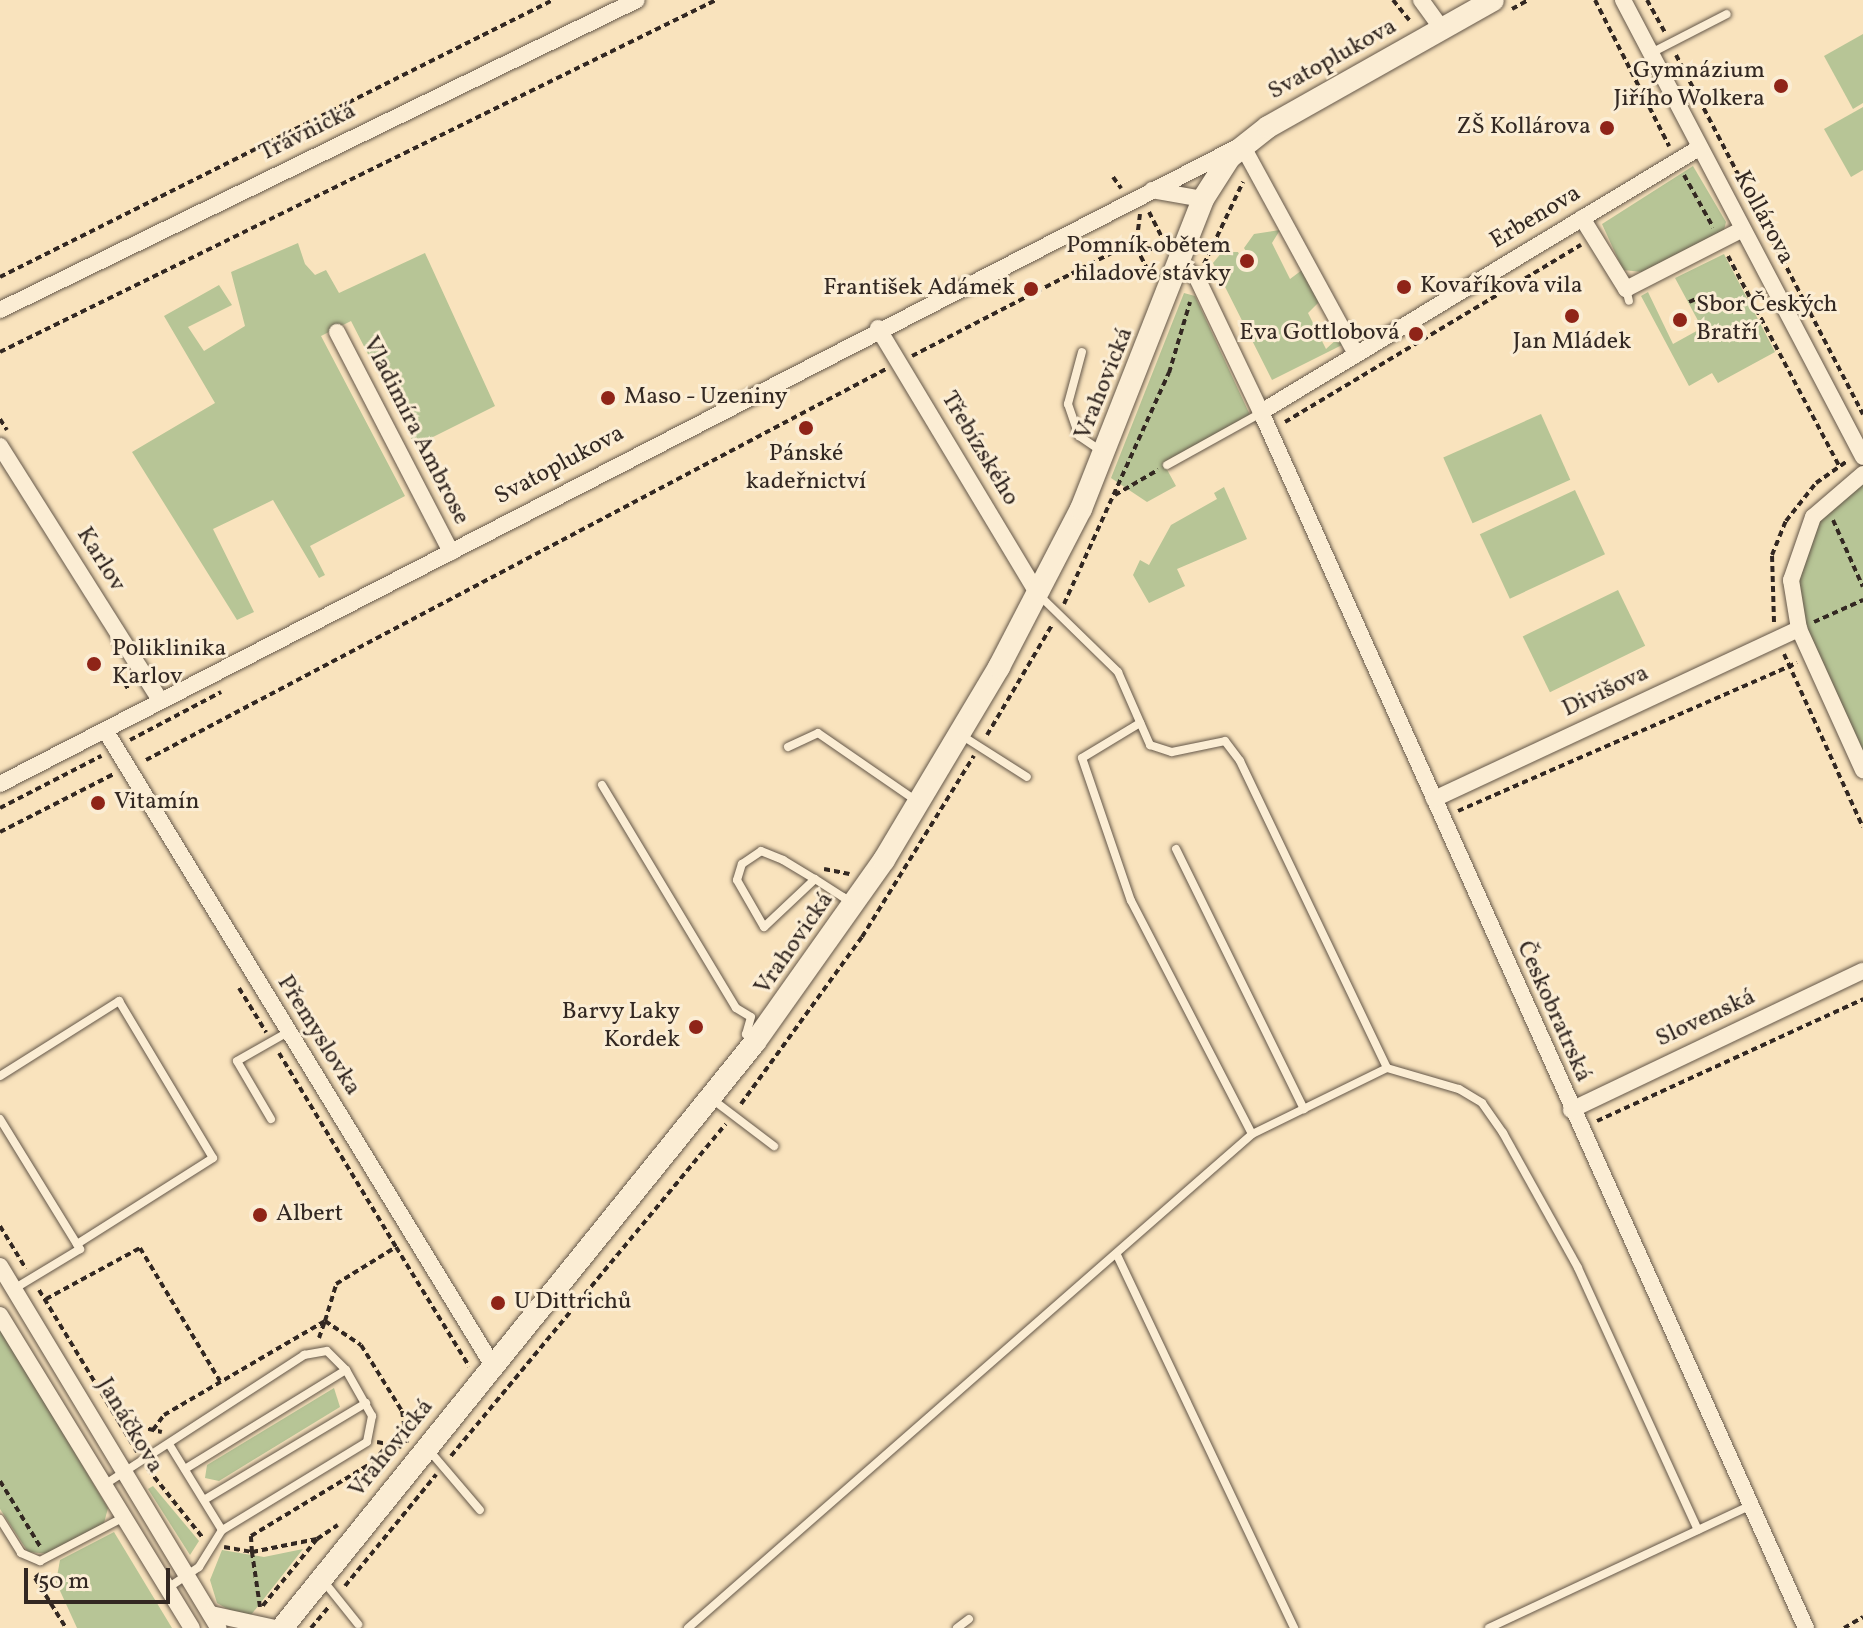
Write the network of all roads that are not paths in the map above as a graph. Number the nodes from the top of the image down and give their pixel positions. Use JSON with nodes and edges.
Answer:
{"nodes":[{"id":1,"x":1421,"y":0,"type":"edge"},
{"id":2,"x":1493,"y":0,"type":"edge"},
{"id":3,"x":1623,"y":0,"type":"edge"},
{"id":4,"x":633,"y":1,"type":"edge"},
{"id":5,"x":1727,"y":14,"type":"dead end"},
{"id":6,"x":1442,"y":29,"type":"junction"},
{"id":7,"x":1651,"y":54,"type":"junction"},
{"id":8,"x":1242,"y":145,"type":"junction"},
{"id":9,"x":1699,"y":148,"type":"junction"},
{"id":10,"x":1143,"y":191,"type":"junction"},
{"id":11,"x":1203,"y":199,"type":"junction"},
{"id":12,"x":1582,"y":218,"type":"junction"},
{"id":13,"x":1741,"y":230,"type":"junction"},
{"id":14,"x":1179,"y":263,"type":"junction"},
{"id":15,"x":0,"y":310,"type":"edge"},
{"id":16,"x":878,"y":328,"type":"junction"},
{"id":17,"x":337,"y":332,"type":"dead end"},
{"id":18,"x":1082,"y":352,"type":"dead end"},
{"id":19,"x":1356,"y":354,"type":"junction"},
{"id":20,"x":1261,"y":412,"type":"junction"},
{"id":21,"x":0,"y":446,"type":"edge"},
{"id":22,"x":1105,"y":454,"type":"junction"},
{"id":23,"x":1862,"y":455,"type":"edge"},
{"id":24,"x":1167,"y":465,"type":"road end"},
{"id":25,"x":1863,"y":474,"type":"edge"},
{"id":26,"x":451,"y":552,"type":"junction"},
{"id":27,"x":1038,"y":594,"type":"junction"},
{"id":28,"x":1802,"y":622,"type":"junction"},
{"id":29,"x":160,"y":700,"type":"junction"},
{"id":30,"x":1140,"y":723,"type":"junction"},
{"id":31,"x":105,"y":730,"type":"junction"},
{"id":32,"x":961,"y":735,"type":"junction"},
{"id":33,"x":788,"y":747,"type":"dead end"},
{"id":34,"x":1863,"y":770,"type":"edge"},
{"id":35,"x":1027,"y":777,"type":"dead end"},
{"id":36,"x":0,"y":784,"type":"edge"},
{"id":37,"x":602,"y":785,"type":"dead end"},
{"id":38,"x":1434,"y":799,"type":"junction"},
{"id":39,"x":920,"y":803,"type":"junction"},
{"id":40,"x":1176,"y":849,"type":"dead end"},
{"id":41,"x":815,"y":879,"type":"junction"},
{"id":42,"x":855,"y":904,"type":"junction"},
{"id":43,"x":1863,"y":971,"type":"edge"},
{"id":44,"x":288,"y":1032,"type":"junction"},
{"id":45,"x":755,"y":1042,"type":"junction"},
{"id":46,"x":1387,"y":1068,"type":"junction"},
{"id":47,"x":0,"y":1076,"type":"edge"},
{"id":48,"x":712,"y":1098,"type":"junction"},
{"id":49,"x":1304,"y":1109,"type":"junction"},
{"id":50,"x":1571,"y":1110,"type":"junction"},
{"id":51,"x":0,"y":1119,"type":"edge"},
{"id":52,"x":271,"y":1119,"type":"dead end"},
{"id":53,"x":1252,"y":1134,"type":"junction"},
{"id":54,"x":774,"y":1146,"type":"dead end"},
{"id":55,"x":77,"y":1244,"type":"junction"},
{"id":56,"x":1117,"y":1255,"type":"junction"},
{"id":57,"x":0,"y":1266,"type":"edge"},
{"id":58,"x":24,"y":1283,"type":"junction"},
{"id":59,"x":0,"y":1315,"type":"edge"},
{"id":60,"x":493,"y":1366,"type":"junction"},
{"id":61,"x":346,"y":1370,"type":"junction"},
{"id":62,"x":366,"y":1403,"type":"junction"},
{"id":63,"x":169,"y":1444,"type":"junction"},
{"id":64,"x":417,"y":1445,"type":"junction"},
{"id":65,"x":136,"y":1467,"type":"junction"},
{"id":66,"x":185,"y":1469,"type":"junction"},
{"id":67,"x":104,"y":1485,"type":"junction"},
{"id":68,"x":204,"y":1500,"type":"junction"},
{"id":69,"x":1751,"y":1505,"type":"junction"},
{"id":70,"x":480,"y":1510,"type":"dead end"},
{"id":71,"x":124,"y":1517,"type":"junction"},
{"id":72,"x":0,"y":1519,"type":"edge"},
{"id":73,"x":222,"y":1530,"type":"junction"},
{"id":74,"x":1698,"y":1530,"type":"junction"},
{"id":75,"x":188,"y":1574,"type":"junction"},
{"id":76,"x":321,"y":1579,"type":"junction"},
{"id":77,"x":168,"y":1588,"type":"junction"},
{"id":78,"x":969,"y":1619,"type":"dead end"},
{"id":79,"x":215,"y":1621,"type":"edge"},
{"id":80,"x":358,"y":1624,"type":"dead end"},
{"id":81,"x":192,"y":1628,"type":"edge"},
{"id":82,"x":275,"y":1628,"type":"edge"},
{"id":83,"x":282,"y":1628,"type":"edge"},
{"id":84,"x":688,"y":1628,"type":"edge"},
{"id":85,"x":957,"y":1628,"type":"edge"},
{"id":86,"x":1294,"y":1628,"type":"edge"},
{"id":87,"x":1489,"y":1628,"type":"edge"},
{"id":88,"x":1806,"y":1628,"type":"edge"}],
"edges":[{"from":1,"to":6,"type":"street"},
{"from":2,"to":6,"type":"street","name":"Svatoplukova"},
{"from":3,"to":7,"type":"street","name":"Kollárova"},
{"from":4,"to":15,"type":"street","name":"Trávnická"},
{"from":5,"to":7,"type":"lane"},
{"from":6,"to":8,"type":"street","name":"Svatoplukova"},
{"from":7,"to":9,"type":"street","name":"Kollárova"},
{"from":8,"to":10,"type":"street","name":"Svatoplukova"},
{"from":8,"to":11,"type":"street","name":"Svatoplukova"},
{"from":8,"to":19,"type":"street"},
{"from":9,"to":12,"type":"street","name":"Erbenova"},
{"from":9,"to":13,"type":"street","name":"Kollárova"},
{"from":10,"to":11,"type":"street","name":"Svatoplukova"},
{"from":10,"to":16,"type":"street","name":"Svatoplukova"},
{"from":11,"to":14,"type":"street","name":"Vrahovická"},
{"from":12,"to":13,"type":"street"},
{"from":12,"to":19,"type":"street","name":"Erbenova"},
{"from":13,"to":23,"type":"street","name":"Kollárova"},
{"from":14,"to":20,"type":"street","name":"Českobratrská"},
{"from":14,"to":22,"type":"street","name":"Vrahovická"},
{"from":16,"to":26,"type":"street","name":"Svatoplukova"},
{"from":16,"to":27,"type":"street","name":"Třebízského"},
{"from":17,"to":26,"type":"street","name":"Vladimíra Ambrose"},
{"from":18,"to":22,"type":"lane"},
{"from":19,"to":20,"type":"street","name":"Erbenova"},
{"from":20,"to":24,"type":"lane"},
{"from":20,"to":38,"type":"street","name":"Českobratrská"},
{"from":21,"to":29,"type":"street","name":"Karlov"},
{"from":22,"to":27,"type":"street","name":"Vrahovická"},
{"from":25,"to":28,"type":"street"},
{"from":26,"to":29,"type":"street","name":"Svatoplukova"},
{"from":27,"to":30,"type":"lane"},
{"from":27,"to":32,"type":"street","name":"Vrahovická"},
{"from":28,"to":34,"type":"street"},
{"from":28,"to":38,"type":"street","name":"Divišova"},
{"from":29,"to":31,"type":"street","name":"Svatoplukova"},
{"from":30,"to":46,"type":"lane"},
{"from":30,"to":53,"type":"lane"},
{"from":31,"to":36,"type":"street","name":"Svatoplukova"},
{"from":31,"to":44,"type":"street","name":"Přemyslovka"},
{"from":32,"to":35,"type":"lane"},
{"from":32,"to":39,"type":"street","name":"Vrahovická"},
{"from":33,"to":39,"type":"lane"},
{"from":37,"to":45,"type":"lane"},
{"from":38,"to":50,"type":"street","name":"Českobratrská"},
{"from":39,"to":42,"type":"street","name":"Vrahovická"},
{"from":40,"to":49,"type":"lane"},
{"from":41,"to":41,"type":"lane"},
{"from":41,"to":42,"type":"lane"},
{"from":42,"to":45,"type":"street","name":"Vrahovická"},
{"from":43,"to":50,"type":"street","name":"Slovenská"},
{"from":44,"to":52,"type":"lane"},
{"from":44,"to":60,"type":"street","name":"Přemyslovka"},
{"from":45,"to":48,"type":"street","name":"Vrahovická"},
{"from":46,"to":49,"type":"lane"},
{"from":46,"to":74,"type":"lane"},
{"from":47,"to":55,"type":"lane"},
{"from":48,"to":54,"type":"lane"},
{"from":48,"to":60,"type":"street","name":"Vrahovická"},
{"from":49,"to":53,"type":"lane"},
{"from":50,"to":69,"type":"street","name":"Českobratrská"},
{"from":51,"to":55,"type":"lane"},
{"from":53,"to":56,"type":"lane"},
{"from":55,"to":58,"type":"lane"},
{"from":56,"to":84,"type":"lane"},
{"from":56,"to":86,"type":"lane"},
{"from":57,"to":58,"type":"street","name":"Janáčkova"},
{"from":58,"to":65,"type":"street","name":"Janáčkova"},
{"from":59,"to":67,"type":"street"},
{"from":60,"to":64,"type":"street","name":"Vrahovická"},
{"from":61,"to":62,"type":"lane"},
{"from":61,"to":63,"type":"lane"},
{"from":61,"to":66,"type":"lane"},
{"from":62,"to":68,"type":"lane"},
{"from":62,"to":73,"type":"lane"},
{"from":63,"to":65,"type":"lane"},
{"from":63,"to":66,"type":"lane"},
{"from":64,"to":70,"type":"lane"},
{"from":64,"to":76,"type":"street","name":"Vrahovická"},
{"from":65,"to":67,"type":"lane"},
{"from":65,"to":75,"type":"street","name":"Janáčkova"},
{"from":66,"to":68,"type":"lane"},
{"from":67,"to":71,"type":"street"},
{"from":68,"to":73,"type":"lane"},
{"from":69,"to":74,"type":"lane"},
{"from":69,"to":88,"type":"street","name":"Českobratrská"},
{"from":71,"to":72,"type":"lane"},
{"from":71,"to":77,"type":"street"},
{"from":73,"to":75,"type":"lane"},
{"from":74,"to":87,"type":"lane"},
{"from":75,"to":77,"type":"lane"},
{"from":75,"to":79,"type":"street","name":"Janáčkova"},
{"from":76,"to":80,"type":"lane"},
{"from":76,"to":83,"type":"street","name":"Vrahovická"},
{"from":77,"to":81,"type":"street"},
{"from":78,"to":85,"type":"lane"},
{"from":79,"to":82,"type":"street","name":"Janáčkova"}]}
